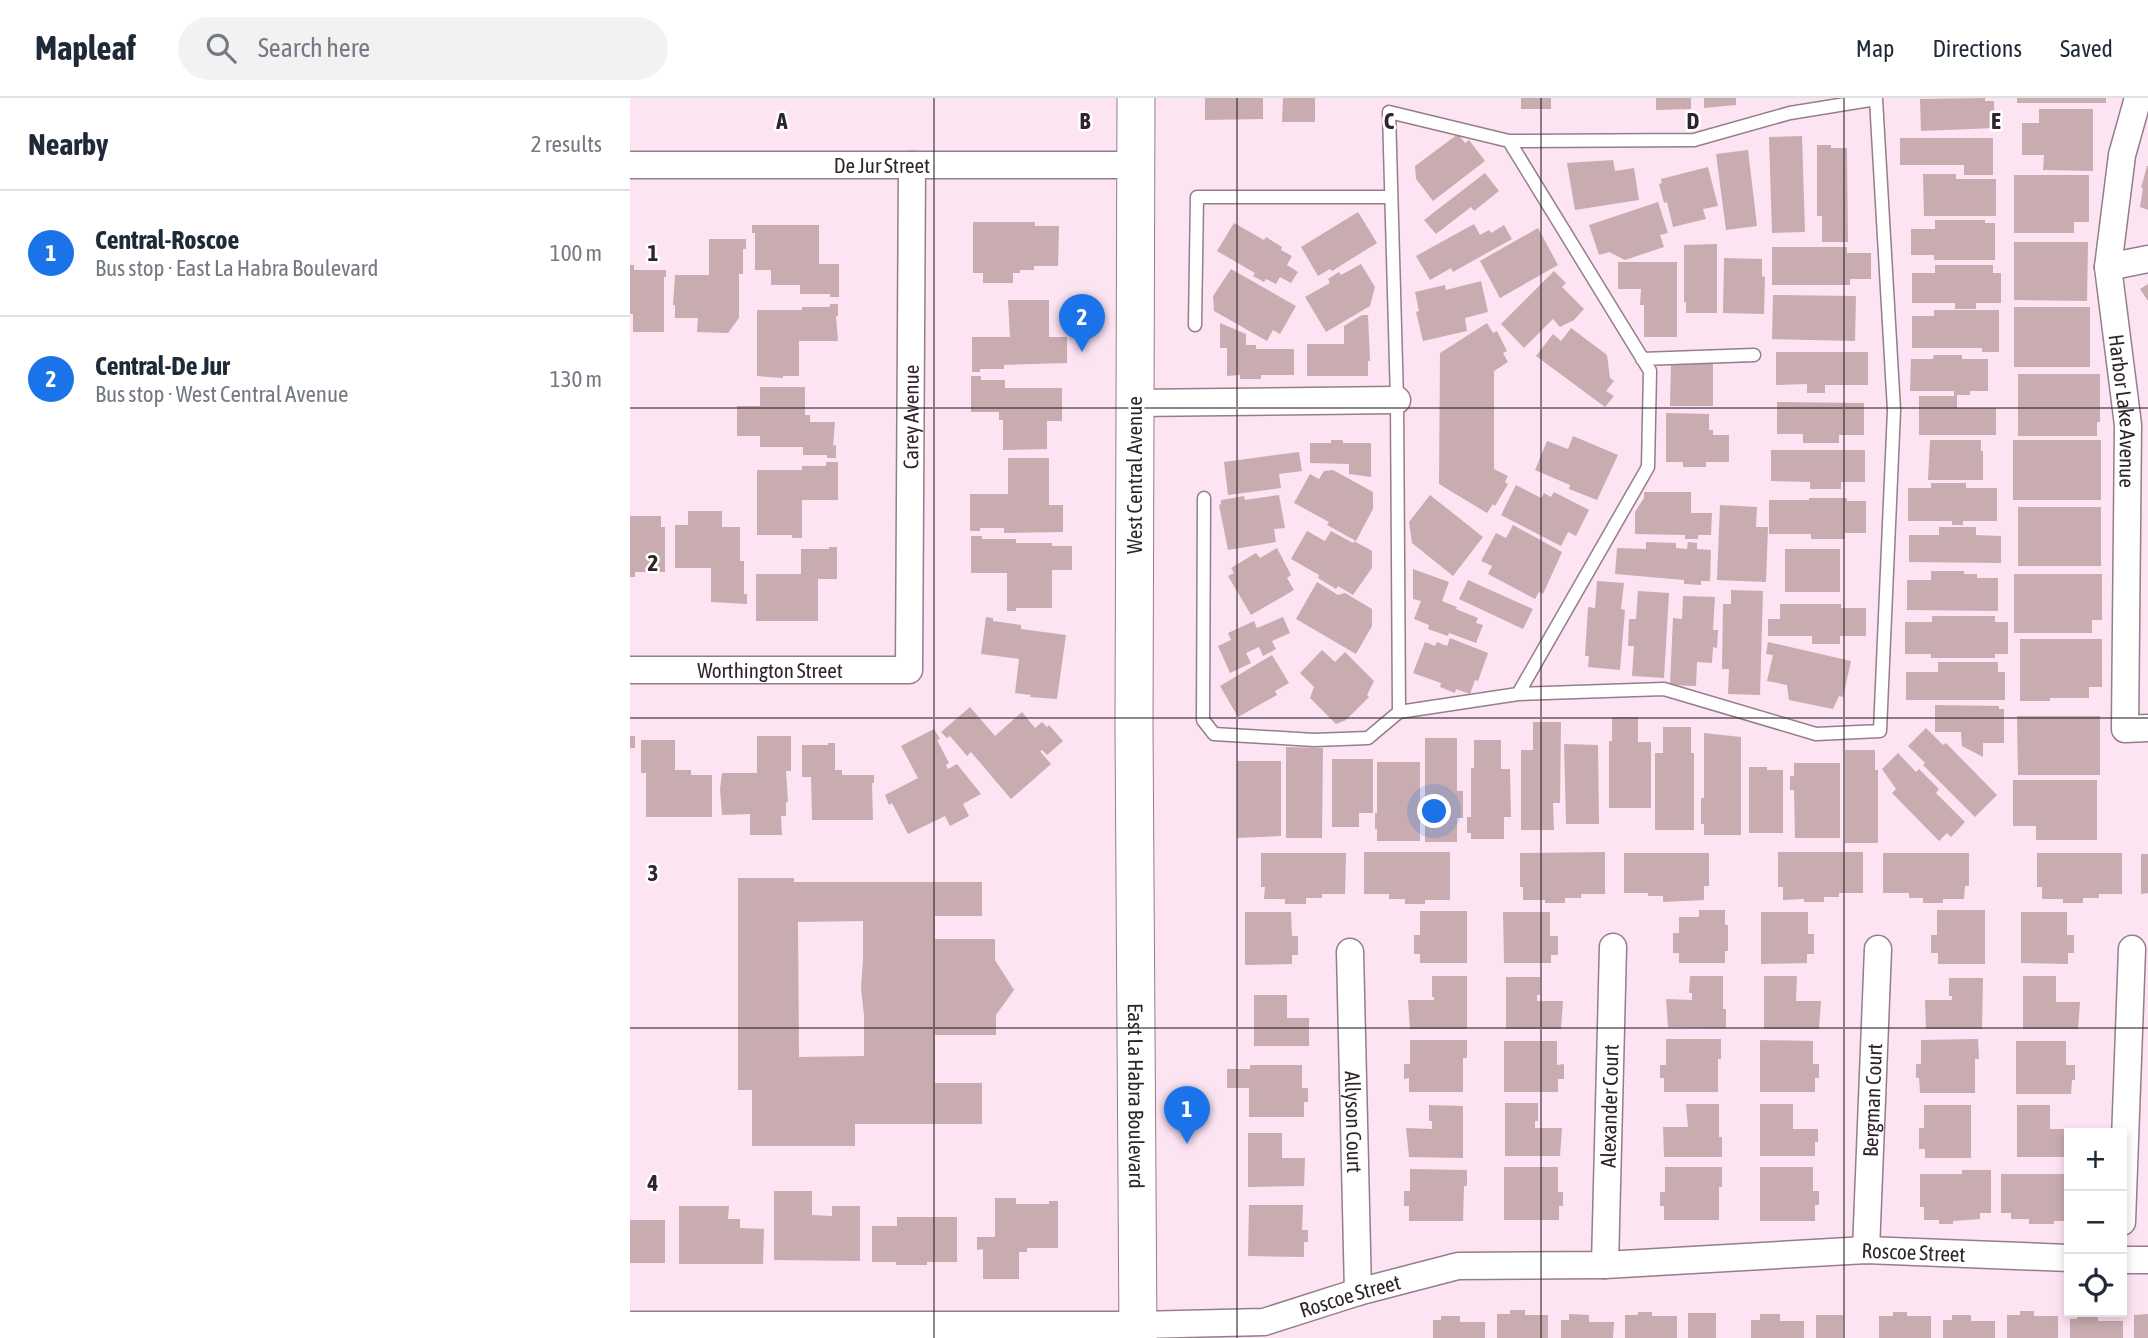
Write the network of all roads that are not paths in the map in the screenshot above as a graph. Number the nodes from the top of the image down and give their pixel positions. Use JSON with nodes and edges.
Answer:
{"nodes":[{"id":1,"x":1136,"y":98,"type":"edge"},
{"id":2,"x":2138,"y":98,"type":"edge"},
{"id":3,"x":1509,"y":141,"type":"junction"},
{"id":4,"x":630,"y":164,"type":"edge"},
{"id":5,"x":912,"y":164,"type":"junction"},
{"id":6,"x":1135,"y":165,"type":"junction"},
{"id":7,"x":1391,"y":197,"type":"junction"},
{"id":8,"x":2148,"y":260,"type":"edge"},
{"id":9,"x":2108,"y":267,"type":"junction"},
{"id":10,"x":1195,"y":325,"type":"dead end"},
{"id":11,"x":1754,"y":355,"type":"dead end"},
{"id":12,"x":1642,"y":359,"type":"junction"},
{"id":13,"x":1397,"y":400,"type":"junction"},
{"id":14,"x":1134,"y":403,"type":"junction"},
{"id":15,"x":2138,"y":424,"type":"edge"},
{"id":16,"x":1204,"y":498,"type":"dead end"},
{"id":17,"x":630,"y":670,"type":"edge"},
{"id":18,"x":909,"y":670,"type":"joint"},
{"id":19,"x":1518,"y":694,"type":"junction"},
{"id":20,"x":1399,"y":712,"type":"junction"},
{"id":21,"x":2136,"y":729,"type":"edge"},
{"id":22,"x":1135,"y":853,"type":"joint"},
{"id":23,"x":1613,"y":947,"type":"dead end"},
{"id":24,"x":1878,"y":949,"type":"dead end"},
{"id":25,"x":2132,"y":949,"type":"dead end"},
{"id":26,"x":1350,"y":952,"type":"dead end"},
{"id":27,"x":2123,"y":1191,"type":"edge"},
{"id":28,"x":1866,"y":1250,"type":"junction"},
{"id":29,"x":2064,"y":1258,"type":"edge"},
{"id":30,"x":2127,"y":1260,"type":"edge"},
{"id":31,"x":2148,"y":1260,"type":"edge"},
{"id":32,"x":1605,"y":1265,"type":"junction"},
{"id":33,"x":1357,"y":1292,"type":"junction"},
{"id":34,"x":630,"y":1325,"type":"edge"},
{"id":35,"x":1138,"y":1331,"type":"edge"}],
"edges":[{"from":1,"to":6,"type":"main road","name":"West Central Avenue"},
{"from":2,"to":9,"type":"street","name":"Harbor Lake Avenue"},
{"from":3,"to":7,"type":"lane"},
{"from":3,"to":12,"type":"lane"},
{"from":3,"to":19,"type":"lane"},
{"from":4,"to":5,"type":"street","name":"De Jur Street"},
{"from":5,"to":6,"type":"street","name":"De Jur Street"},
{"from":5,"to":18,"type":"street","name":"Carey Avenue"},
{"from":6,"to":14,"type":"main road","name":"West Central Avenue"},
{"from":7,"to":10,"type":"lane"},
{"from":7,"to":13,"type":"lane"},
{"from":8,"to":9,"type":"street"},
{"from":9,"to":15,"type":"street","name":"Harbor Lake Avenue"},
{"from":11,"to":12,"type":"lane"},
{"from":12,"to":19,"type":"lane"},
{"from":13,"to":14,"type":"street"},
{"from":13,"to":20,"type":"lane"},
{"from":14,"to":22,"type":"main road","name":"West Central Avenue"},
{"from":15,"to":21,"type":"street","name":"Harbor Lake Avenue"},
{"from":16,"to":20,"type":"lane"},
{"from":17,"to":18,"type":"street","name":"Worthington Street"},
{"from":19,"to":20,"type":"lane"},
{"from":22,"to":35,"type":"main road","name":"East La Habra Boulevard"},
{"from":23,"to":32,"type":"street","name":"Alexander Court"},
{"from":24,"to":28,"type":"street","name":"Bergman Court"},
{"from":25,"to":27,"type":"street"},
{"from":26,"to":33,"type":"street","name":"Allyson Court"},
{"from":28,"to":29,"type":"street","name":"Roscoe Street"},
{"from":28,"to":32,"type":"street","name":"Roscoe Street"},
{"from":30,"to":31,"type":"street"},
{"from":32,"to":33,"type":"street","name":"Roscoe Street"},
{"from":33,"to":35,"type":"street","name":"Roscoe Street"},
{"from":34,"to":35,"type":"street","name":"Roscoe Street"}]}
